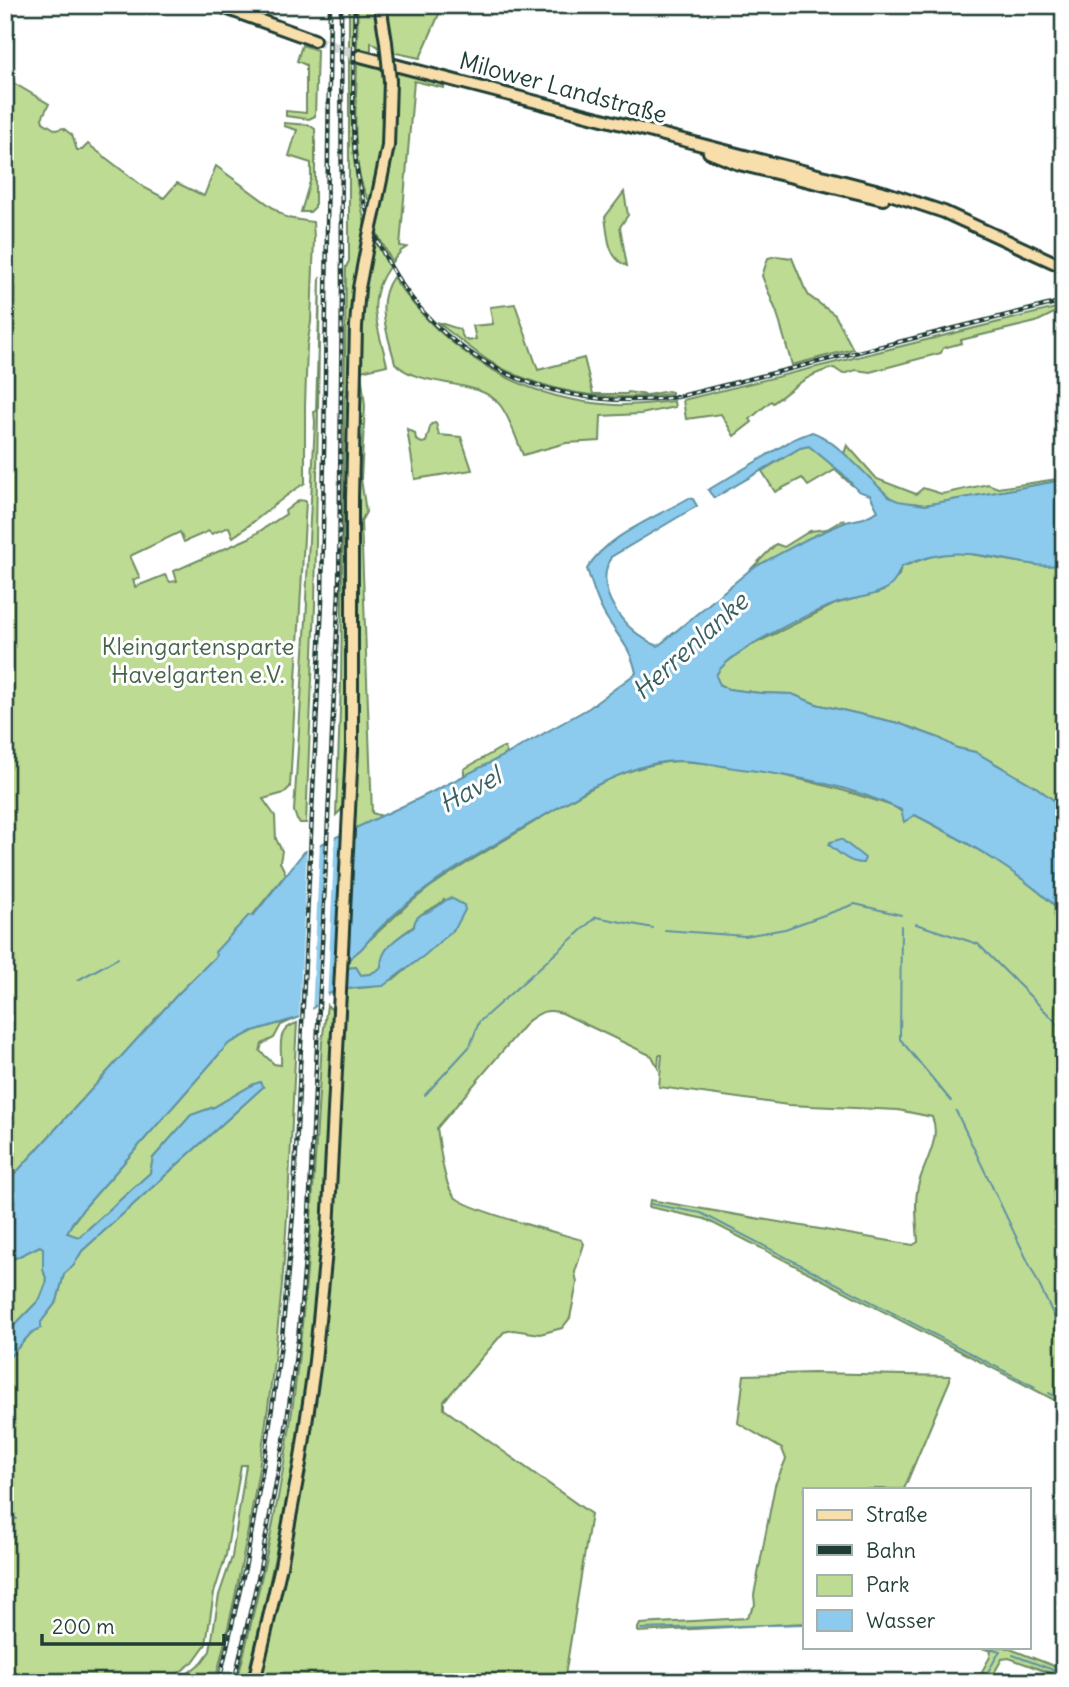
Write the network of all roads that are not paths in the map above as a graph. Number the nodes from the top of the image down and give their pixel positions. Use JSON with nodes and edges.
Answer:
{"nodes":[{"id":1,"x":217,"y":5,"type":"edge"},
{"id":2,"x":381,"y":7,"type":"edge"},
{"id":3,"x":314,"y":40,"type":"tunnel mouth"},
{"id":4,"x":360,"y":56,"type":"tunnel mouth"},
{"id":5,"x":1064,"y":267,"type":"edge"},
{"id":6,"x":254,"y":1682,"type":"edge"}],
"edges":[{"from":1,"to":3,"type":"main road"},
{"from":2,"to":6,"type":"main road","bridge":true},
{"from":4,"to":5,"type":"main road","name":"Milower Landstraße"}]}
